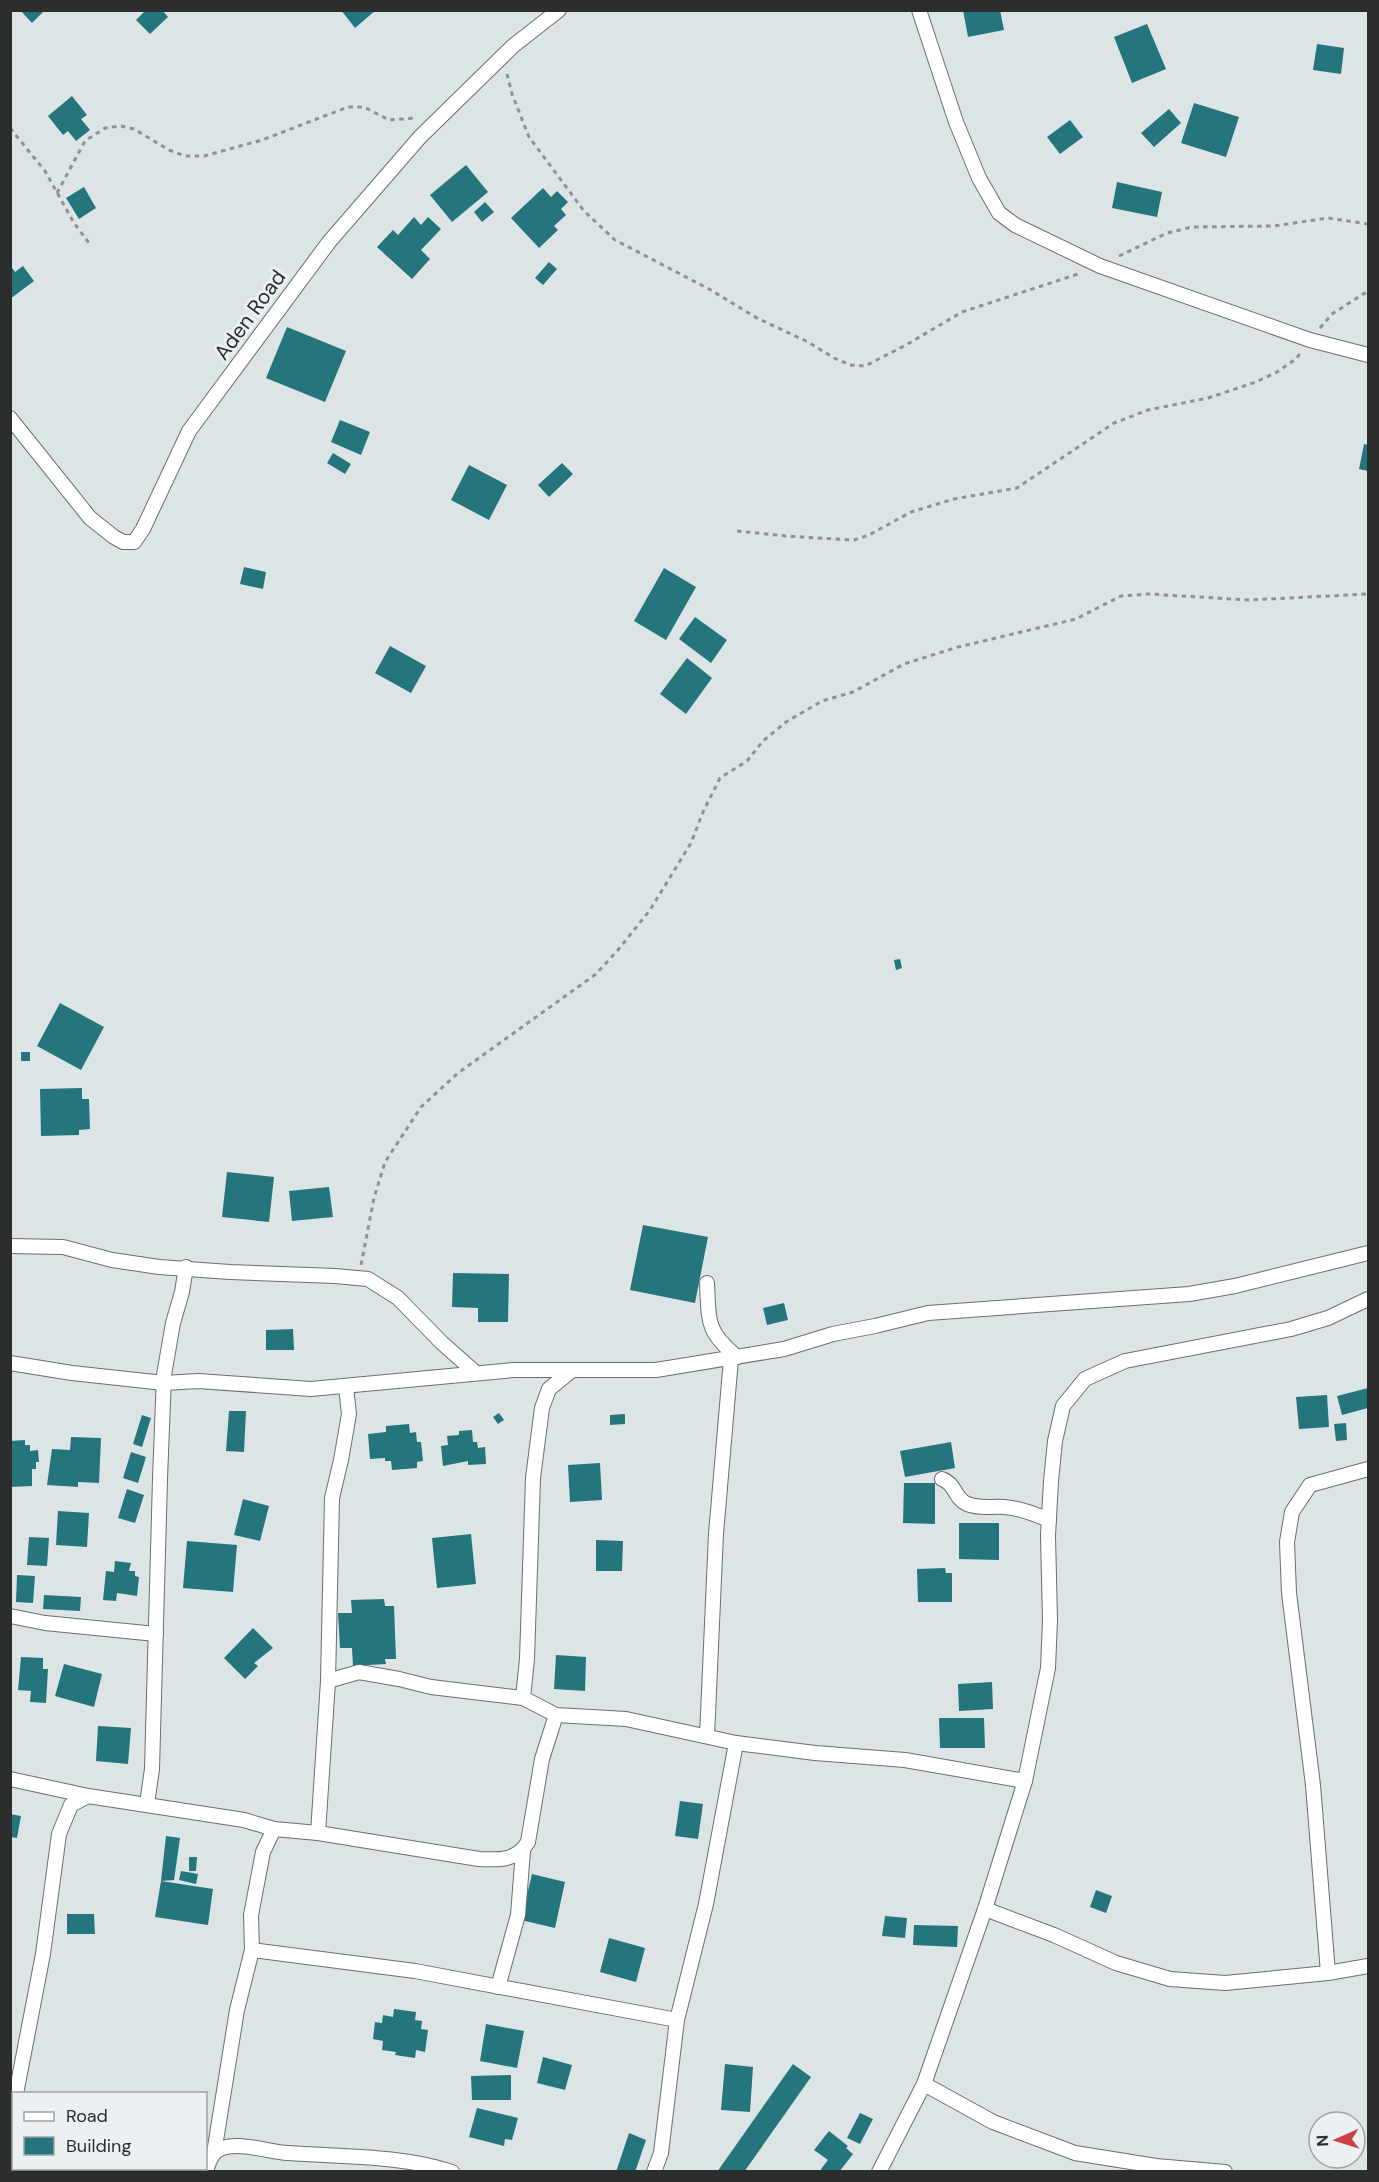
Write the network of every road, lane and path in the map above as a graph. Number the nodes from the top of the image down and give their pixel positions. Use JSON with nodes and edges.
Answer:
{"nodes":[{"id":1,"x":559,"y":10,"type":"edge"},
{"id":2,"x":919,"y":10,"type":"edge"},
{"id":3,"x":502,"y":57,"type":"junction"},
{"id":4,"x":445,"y":112,"type":"junction"},
{"id":5,"x":10,"y":128,"type":"edge"},
{"id":6,"x":57,"y":193,"type":"junction"},
{"id":7,"x":1368,"y":224,"type":"edge"},
{"id":8,"x":89,"y":243,"type":"dead end"},
{"id":9,"x":1100,"y":266,"type":"junction"},
{"id":10,"x":1368,"y":291,"type":"edge"},
{"id":11,"x":1310,"y":340,"type":"junction"},
{"id":12,"x":1368,"y":355,"type":"edge"},
{"id":13,"x":10,"y":418,"type":"edge"},
{"id":14,"x":15,"y":436,"type":"edge"},
{"id":15,"x":737,"y":531,"type":"dead end"},
{"id":16,"x":1368,"y":594,"type":"edge"},
{"id":17,"x":10,"y":1246,"type":"edge"},
{"id":18,"x":1368,"y":1252,"type":"edge"},
{"id":19,"x":186,"y":1267,"type":"junction"},
{"id":20,"x":359,"y":1278,"type":"junction"},
{"id":21,"x":706,"y":1283,"type":"dead end"},
{"id":22,"x":1368,"y":1299,"type":"edge"},
{"id":23,"x":734,"y":1358,"type":"junction"},
{"id":24,"x":10,"y":1363,"type":"edge"},
{"id":25,"x":571,"y":1371,"type":"junction"},
{"id":26,"x":476,"y":1374,"type":"junction"},
{"id":27,"x":164,"y":1383,"type":"junction"},
{"id":28,"x":346,"y":1387,"type":"junction"},
{"id":29,"x":1368,"y":1469,"type":"edge"},
{"id":30,"x":942,"y":1479,"type":"dead end"},
{"id":31,"x":1049,"y":1520,"type":"junction"},
{"id":32,"x":10,"y":1616,"type":"edge"},
{"id":33,"x":156,"y":1634,"type":"junction"},
{"id":34,"x":328,"y":1681,"type":"junction"},
{"id":35,"x":523,"y":1698,"type":"junction"},
{"id":36,"x":556,"y":1715,"type":"junction"},
{"id":37,"x":708,"y":1736,"type":"junction"},
{"id":38,"x":736,"y":1743,"type":"junction"},
{"id":39,"x":10,"y":1779,"type":"edge"},
{"id":40,"x":1026,"y":1781,"type":"junction"},
{"id":41,"x":88,"y":1796,"type":"junction"},
{"id":42,"x":147,"y":1804,"type":"junction"},
{"id":43,"x":274,"y":1828,"type":"junction"},
{"id":44,"x":318,"y":1833,"type":"junction"},
{"id":45,"x":523,"y":1851,"type":"junction"},
{"id":46,"x":985,"y":1909,"type":"junction"},
{"id":47,"x":252,"y":1950,"type":"junction"},
{"id":48,"x":1368,"y":1966,"type":"edge"},
{"id":49,"x":1328,"y":1973,"type":"junction"},
{"id":50,"x":498,"y":1987,"type":"junction"},
{"id":51,"x":677,"y":2020,"type":"junction"},
{"id":52,"x":924,"y":2084,"type":"junction"},
{"id":53,"x":16,"y":2092,"type":"edge"},
{"id":54,"x":214,"y":2153,"type":"junction"},
{"id":55,"x":426,"y":2168,"type":"edge"},
{"id":56,"x":207,"y":2170,"type":"edge"},
{"id":57,"x":452,"y":2172,"type":"edge"},
{"id":58,"x":654,"y":2172,"type":"edge"},
{"id":59,"x":879,"y":2172,"type":"edge"},
{"id":60,"x":1225,"y":2172,"type":"edge"}],
"edges":[{"from":1,"to":3,"type":"street","name":"Aden Road"},
{"from":2,"to":9,"type":"street"},
{"from":3,"to":4,"type":"street","name":"Aden Road"},
{"from":3,"to":9,"type":"path"},
{"from":4,"to":6,"type":"path"},
{"from":4,"to":14,"type":"street","name":"Aden Road"},
{"from":5,"to":6,"type":"path"},
{"from":6,"to":8,"type":"path"},
{"from":7,"to":9,"type":"path"},
{"from":9,"to":11,"type":"street"},
{"from":10,"to":11,"type":"path"},
{"from":11,"to":12,"type":"street"},
{"from":11,"to":15,"type":"path"},
{"from":13,"to":14,"type":"street","name":"Aden Road"},
{"from":16,"to":20,"type":"path"},
{"from":17,"to":19,"type":"street"},
{"from":18,"to":23,"type":"street"},
{"from":19,"to":20,"type":"street"},
{"from":19,"to":27,"type":"street"},
{"from":20,"to":26,"type":"street"},
{"from":21,"to":23,"type":"street"},
{"from":22,"to":31,"type":"street"},
{"from":23,"to":25,"type":"street"},
{"from":23,"to":37,"type":"street"},
{"from":24,"to":27,"type":"street"},
{"from":25,"to":26,"type":"street"},
{"from":25,"to":35,"type":"street"},
{"from":26,"to":28,"type":"street"},
{"from":27,"to":28,"type":"street"},
{"from":27,"to":33,"type":"street"},
{"from":28,"to":34,"type":"street"},
{"from":29,"to":49,"type":"street"},
{"from":30,"to":31,"type":"street"},
{"from":31,"to":40,"type":"street"},
{"from":32,"to":33,"type":"street"},
{"from":33,"to":42,"type":"street"},
{"from":34,"to":35,"type":"street"},
{"from":34,"to":44,"type":"street"},
{"from":35,"to":36,"type":"street"},
{"from":36,"to":37,"type":"street"},
{"from":36,"to":45,"type":"street"},
{"from":37,"to":38,"type":"street"},
{"from":38,"to":40,"type":"street"},
{"from":38,"to":51,"type":"street"},
{"from":39,"to":41,"type":"street"},
{"from":40,"to":46,"type":"street"},
{"from":41,"to":42,"type":"street"},
{"from":41,"to":53,"type":"street"},
{"from":42,"to":43,"type":"street"},
{"from":43,"to":44,"type":"street"},
{"from":43,"to":47,"type":"street"},
{"from":44,"to":45,"type":"street"},
{"from":45,"to":50,"type":"street"},
{"from":46,"to":49,"type":"street"},
{"from":46,"to":52,"type":"street"},
{"from":47,"to":50,"type":"street"},
{"from":47,"to":54,"type":"street"},
{"from":48,"to":49,"type":"street"},
{"from":50,"to":51,"type":"street"},
{"from":51,"to":58,"type":"street"},
{"from":52,"to":59,"type":"street"},
{"from":52,"to":60,"type":"street"},
{"from":54,"to":55,"type":"street"},
{"from":54,"to":56,"type":"street"},
{"from":55,"to":57,"type":"street"}]}
